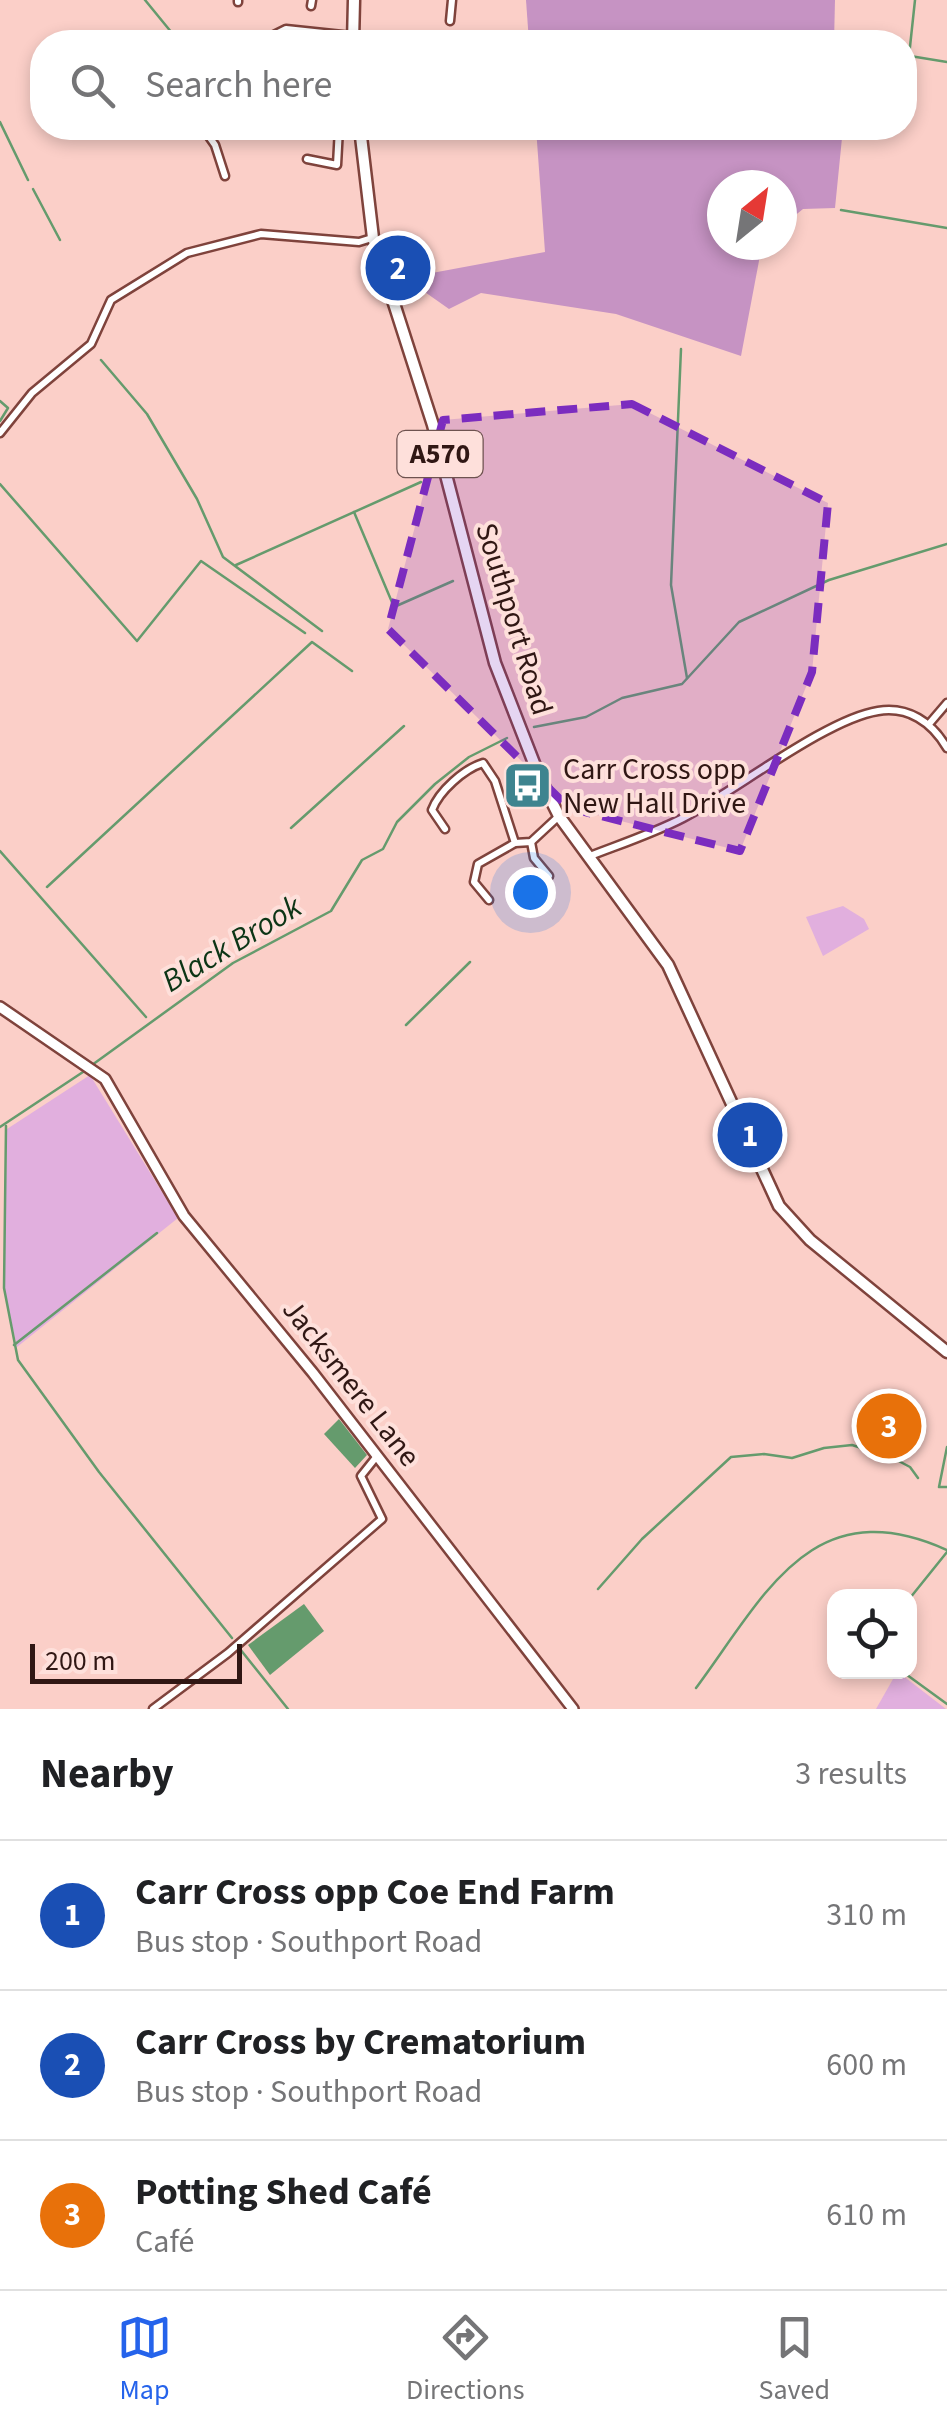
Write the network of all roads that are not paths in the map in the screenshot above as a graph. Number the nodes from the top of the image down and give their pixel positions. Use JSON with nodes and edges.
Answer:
{"nodes":[{"id":1,"x":354,"y":0,"type":"edge"},
{"id":2,"x":452,"y":0,"type":"edge"},
{"id":3,"x":450,"y":22,"type":"dead end"},
{"id":4,"x":353,"y":30,"type":"edge"},
{"id":5,"x":211,"y":140,"type":"edge"},
{"id":6,"x":338,"y":140,"type":"edge"},
{"id":7,"x":361,"y":140,"type":"edge"},
{"id":8,"x":307,"y":159,"type":"dead end"},
{"id":9,"x":226,"y":176,"type":"dead end"},
{"id":10,"x":373,"y":238,"type":"junction"},
{"id":11,"x":0,"y":432,"type":"edge"},
{"id":12,"x":947,"y":702,"type":"edge"},
{"id":13,"x":931,"y":726,"type":"junction"},
{"id":14,"x":947,"y":748,"type":"edge"},
{"id":15,"x":559,"y":816,"type":"junction"},
{"id":16,"x":445,"y":829,"type":"dead end"},
{"id":17,"x":531,"y":842,"type":"junction"},
{"id":18,"x":515,"y":843,"type":"junction"},
{"id":19,"x":590,"y":856,"type":"junction"},
{"id":20,"x":549,"y":876,"type":"dead end"},
{"id":21,"x":489,"y":900,"type":"dead end"},
{"id":22,"x":0,"y":1007,"type":"edge"},
{"id":23,"x":947,"y":1352,"type":"edge"},
{"id":24,"x":377,"y":1456,"type":"junction"},
{"id":25,"x":153,"y":1709,"type":"edge"},
{"id":26,"x":573,"y":1709,"type":"edge"}],
"edges":[{"from":1,"to":4,"type":"highway"},
{"from":2,"to":3,"type":"street"},
{"from":5,"to":9,"type":"street"},
{"from":6,"to":8,"type":"street"},
{"from":7,"to":10,"type":"highway","name":"Southport Road","number":"A570"},
{"from":10,"to":11,"type":"street"},
{"from":10,"to":15,"type":"highway","name":"Southport Road","number":"A570"},
{"from":12,"to":13,"type":"street"},
{"from":13,"to":14,"type":"street"},
{"from":13,"to":19,"type":"street"},
{"from":15,"to":17,"type":"street"},
{"from":15,"to":19,"type":"highway","name":"Southport Road","number":"A570"},
{"from":16,"to":18,"type":"street"},
{"from":17,"to":18,"type":"street"},
{"from":17,"to":20,"type":"street"},
{"from":18,"to":21,"type":"street"},
{"from":19,"to":23,"type":"highway","name":"Southport Road","number":"A570"},
{"from":22,"to":24,"type":"main road","name":"Jacksmere Lane"},
{"from":24,"to":25,"type":"street"},
{"from":24,"to":26,"type":"main road","name":"Jacksmere Lane"}]}
